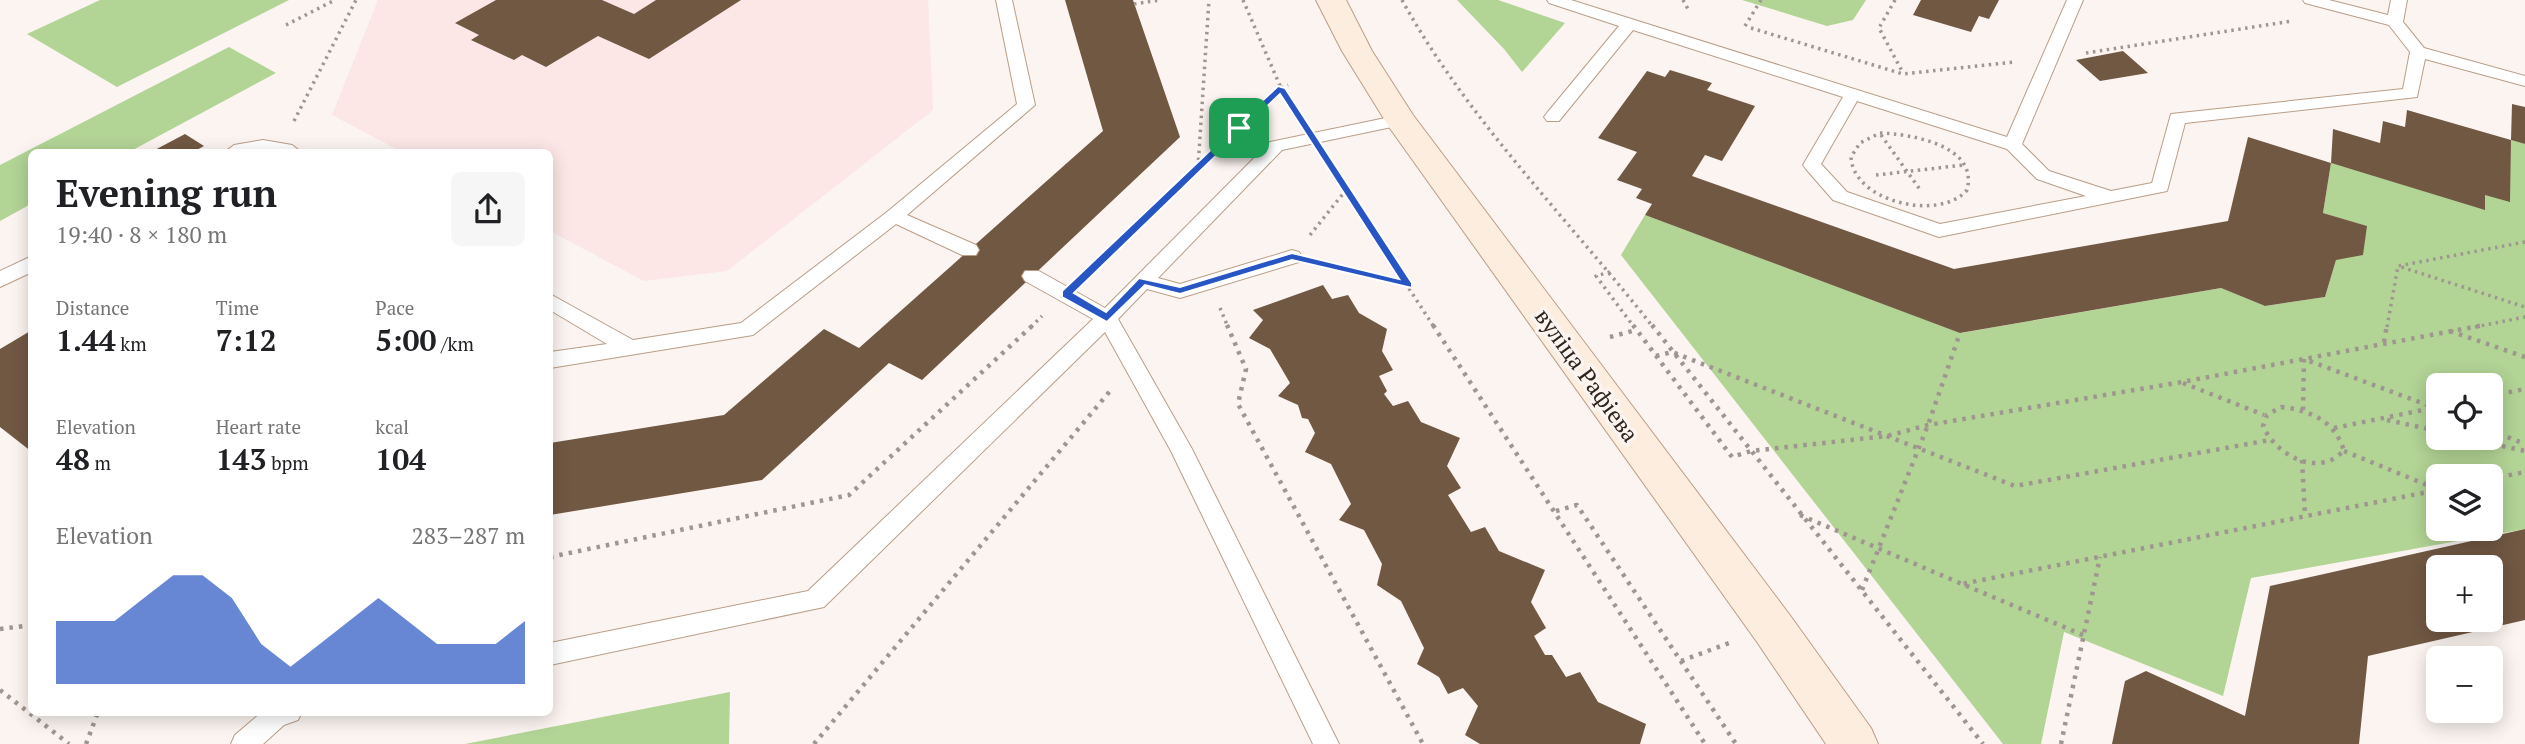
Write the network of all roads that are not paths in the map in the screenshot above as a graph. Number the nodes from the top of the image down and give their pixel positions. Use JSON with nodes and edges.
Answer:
{"nodes":[{"id":1,"x":1004,"y":0,"type":"edge"},
{"id":2,"x":1331,"y":0,"type":"edge"},
{"id":3,"x":1555,"y":0,"type":"edge"},
{"id":4,"x":2075,"y":0,"type":"edge"},
{"id":5,"x":2311,"y":0,"type":"edge"},
{"id":6,"x":2399,"y":0,"type":"edge"},
{"id":7,"x":2395,"y":22,"type":"junction"},
{"id":8,"x":1629,"y":24,"type":"junction"},
{"id":9,"x":2418,"y":52,"type":"junction"},
{"id":10,"x":2525,"y":81,"type":"edge"},
{"id":11,"x":1852,"y":96,"type":"junction"},
{"id":12,"x":1553,"y":117,"type":"dead end"},
{"id":13,"x":1400,"y":120,"type":"junction"},
{"id":14,"x":2013,"y":145,"type":"junction"},
{"id":15,"x":240,"y":149,"type":"edge"},
{"id":16,"x":287,"y":149,"type":"edge"},
{"id":17,"x":2109,"y":196,"type":"junction"},
{"id":18,"x":894,"y":216,"type":"junction"},
{"id":19,"x":969,"y":250,"type":"dead end"},
{"id":20,"x":1292,"y":257,"type":"road end"},
{"id":21,"x":28,"y":265,"type":"edge"},
{"id":22,"x":1032,"y":276,"type":"dead end"},
{"id":23,"x":0,"y":280,"type":"edge"},
{"id":24,"x":1143,"y":281,"type":"junction"},
{"id":25,"x":553,"y":303,"type":"edge"},
{"id":26,"x":1107,"y":318,"type":"junction"},
{"id":27,"x":631,"y":348,"type":"junction"},
{"id":28,"x":553,"y":360,"type":"edge"},
{"id":29,"x":553,"y":653,"type":"edge"},
{"id":30,"x":276,"y":716,"type":"edge"},
{"id":31,"x":244,"y":744,"type":"edge"},
{"id":32,"x":1326,"y":744,"type":"edge"},
{"id":33,"x":1854,"y":744,"type":"edge"}],
"edges":[{"from":1,"to":18,"type":"lane"},
{"from":2,"to":13,"type":"main road","name":"вуліца Рафіева"},
{"from":3,"to":8,"type":"lane"},
{"from":4,"to":14,"type":"lane"},
{"from":5,"to":7,"type":"lane"},
{"from":6,"to":7,"type":"lane"},
{"from":7,"to":9,"type":"lane"},
{"from":8,"to":11,"type":"lane"},
{"from":8,"to":12,"type":"lane"},
{"from":9,"to":10,"type":"lane"},
{"from":9,"to":17,"type":"lane"},
{"from":11,"to":14,"type":"lane"},
{"from":11,"to":17,"type":"lane"},
{"from":13,"to":24,"type":"lane"},
{"from":13,"to":33,"type":"main road","name":"вуліца Рафіева"},
{"from":14,"to":17,"type":"lane"},
{"from":15,"to":16,"type":"lane"},
{"from":18,"to":19,"type":"lane"},
{"from":18,"to":27,"type":"lane"},
{"from":20,"to":24,"type":"lane"},
{"from":21,"to":23,"type":"lane"},
{"from":22,"to":26,"type":"lane"},
{"from":24,"to":26,"type":"lane"},
{"from":25,"to":27,"type":"lane"},
{"from":26,"to":29,"type":"lane"},
{"from":26,"to":32,"type":"lane"},
{"from":27,"to":28,"type":"lane"},
{"from":30,"to":31,"type":"lane"}]}
